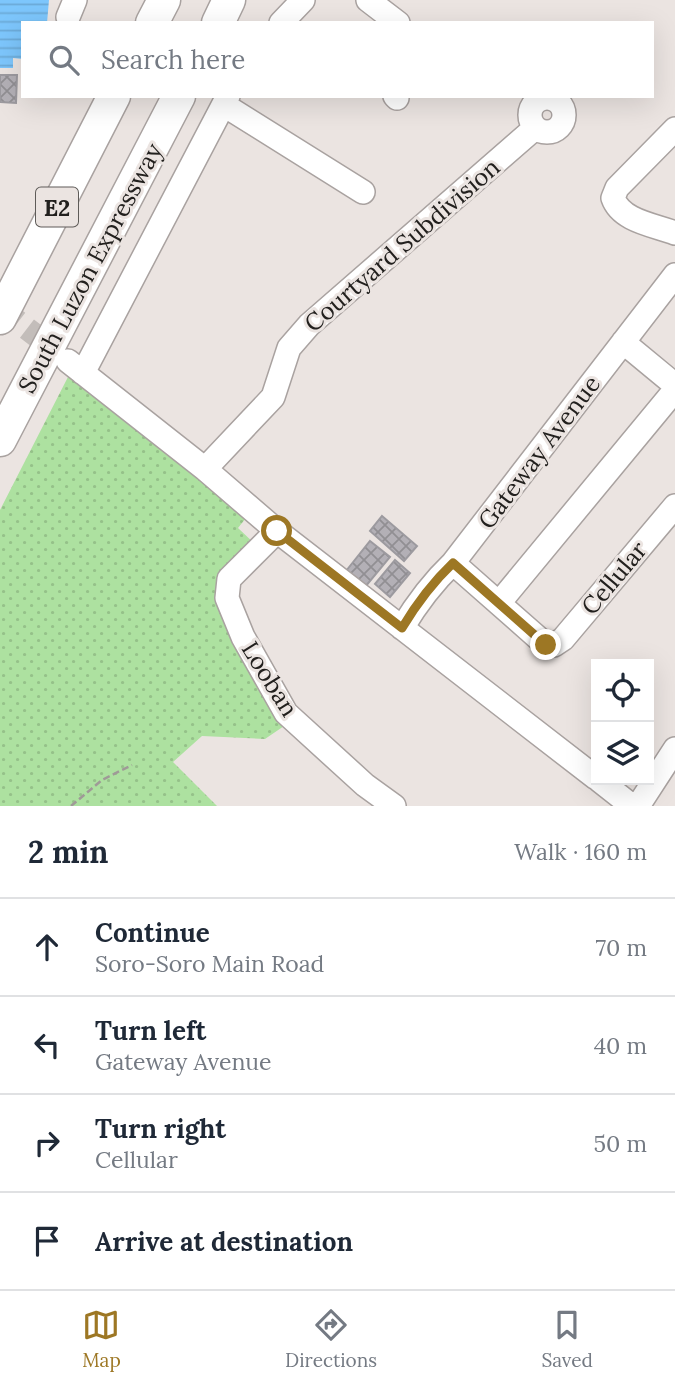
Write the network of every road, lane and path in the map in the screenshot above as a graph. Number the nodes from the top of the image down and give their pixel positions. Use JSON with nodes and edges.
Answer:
{"nodes":[{"id":1,"x":164,"y":0,"type":"edge"},
{"id":2,"x":229,"y":0,"type":"edge"},
{"id":3,"x":303,"y":0,"type":"edge"},
{"id":4,"x":368,"y":0,"type":"edge"},
{"id":5,"x":153,"y":21,"type":"edge"},
{"id":6,"x":219,"y":21,"type":"edge"},
{"id":7,"x":285,"y":21,"type":"edge"},
{"id":8,"x":395,"y":21,"type":"edge"},
{"id":9,"x":113,"y":98,"type":"edge"},
{"id":10,"x":178,"y":98,"type":"edge"},
{"id":11,"x":226,"y":101,"type":"edge"},
{"id":12,"x":535,"y":128,"type":"dead end"},
{"id":13,"x":675,"y":129,"type":"edge"},
{"id":14,"x":363,"y":192,"type":"dead end"},
{"id":15,"x":675,"y":233,"type":"edge"},
{"id":16,"x":672,"y":283,"type":"edge"},
{"id":17,"x":0,"y":318,"type":"edge"},
{"id":18,"x":623,"y":342,"type":"junction"},
{"id":19,"x":675,"y":388,"type":"edge"},
{"id":20,"x":0,"y":440,"type":"edge"},
{"id":21,"x":205,"y":469,"type":"junction"},
{"id":22,"x":675,"y":506,"type":"edge"},
{"id":23,"x":277,"y":531,"type":"junction"},
{"id":24,"x":453,"y":563,"type":"junction"},
{"id":25,"x":499,"y":603,"type":"junction"},
{"id":26,"x":402,"y":628,"type":"junction"},
{"id":27,"x":675,"y":748,"type":"edge"},
{"id":28,"x":132,"y":765,"type":"dead end"},
{"id":29,"x":591,"y":774,"type":"edge"},
{"id":30,"x":605,"y":785,"type":"edge"},
{"id":31,"x":71,"y":806,"type":"edge"},
{"id":32,"x":394,"y":806,"type":"edge"},
{"id":33,"x":632,"y":806,"type":"edge"},
{"id":34,"x":638,"y":806,"type":"edge"}],
"edges":[{"from":1,"to":5,"type":"highway"},
{"from":2,"to":6,"type":"highway"},
{"from":3,"to":7,"type":"street"},
{"from":4,"to":8,"type":"street"},
{"from":9,"to":17,"type":"highway","number":"E2"},
{"from":10,"to":20,"type":"highway","name":"South Luzon Expressway","number":"E2"},
{"from":11,"to":14,"type":"street"},
{"from":11,"to":21,"type":"street"},
{"from":12,"to":21,"type":"street","name":"Courtyard Subdivision"},
{"from":13,"to":15,"type":"street"},
{"from":16,"to":18,"type":"street","name":"Gateway Avenue"},
{"from":18,"to":19,"type":"street"},
{"from":18,"to":24,"type":"street","name":"Gateway Avenue"},
{"from":19,"to":25,"type":"street"},
{"from":21,"to":23,"type":"street"},
{"from":22,"to":25,"type":"street","name":"Cellular"},
{"from":23,"to":26,"type":"street"},
{"from":23,"to":32,"type":"street","name":"Looban"},
{"from":24,"to":25,"type":"street","name":"Cellular"},
{"from":24,"to":26,"type":"street","name":"Gateway Avenue"},
{"from":26,"to":29,"type":"street"},
{"from":27,"to":34,"type":"street"},
{"from":28,"to":31,"type":"path"},
{"from":30,"to":33,"type":"street"}]}
